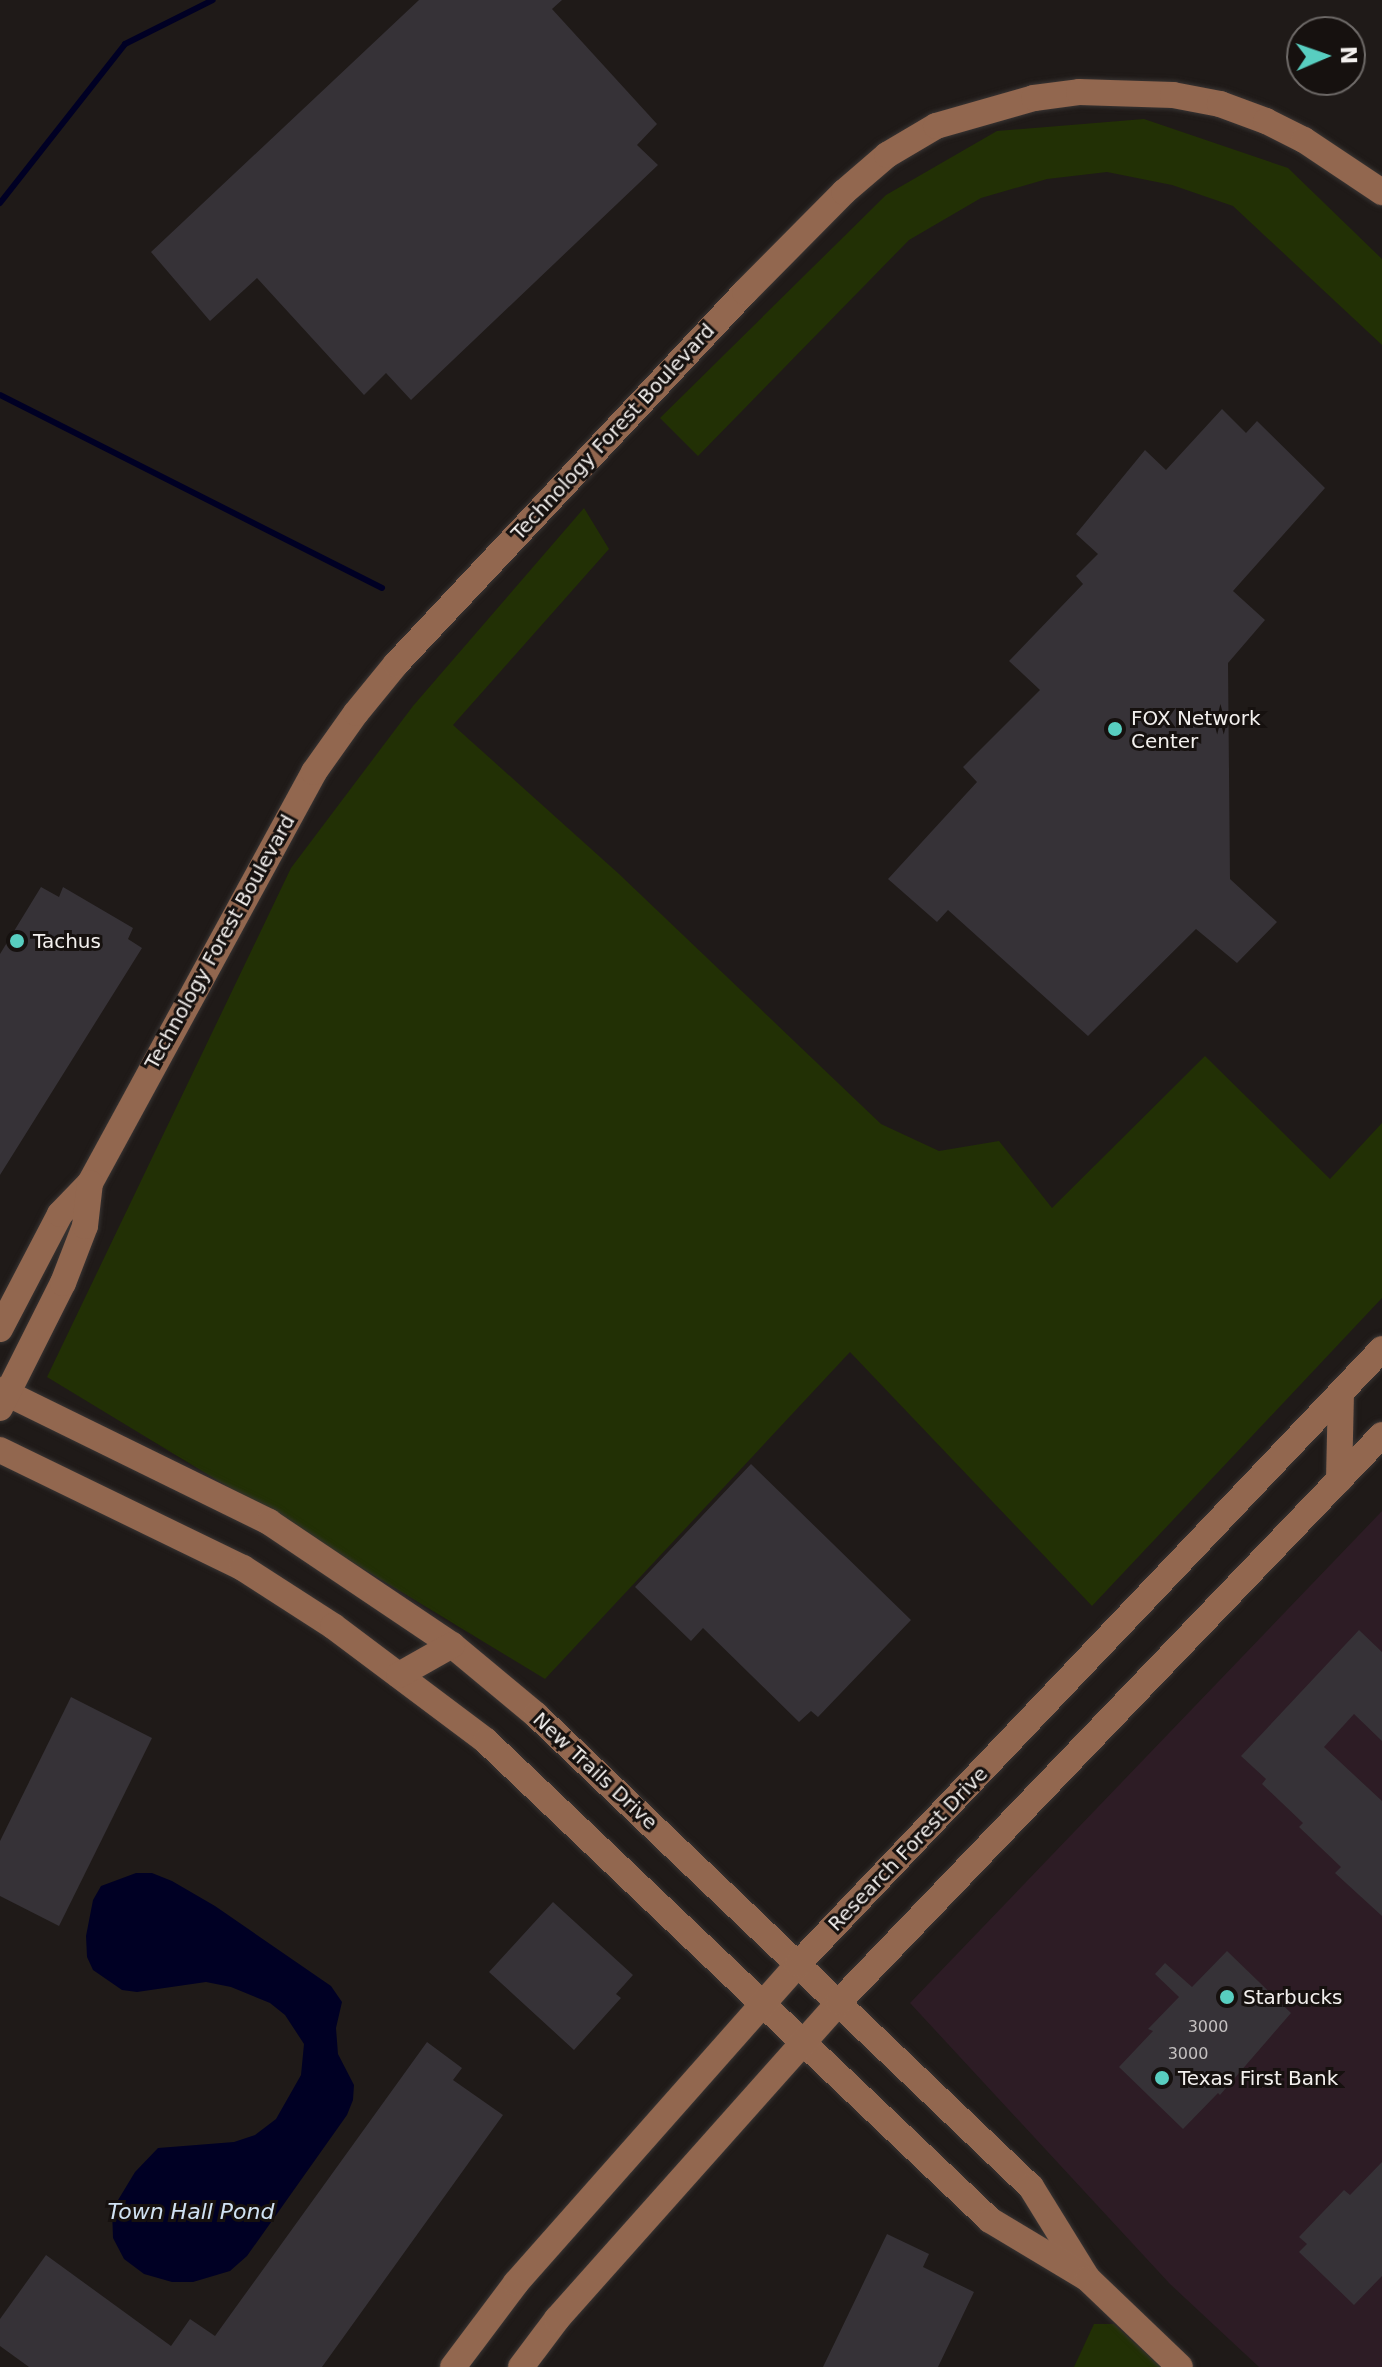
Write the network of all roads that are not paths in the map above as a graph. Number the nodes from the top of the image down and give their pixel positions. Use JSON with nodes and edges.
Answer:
{"nodes":[{"id":1,"x":1382,"y":192,"type":"edge"},
{"id":2,"x":90,"y":1183,"type":"junction"},
{"id":3,"x":0,"y":1329,"type":"edge"},
{"id":4,"x":1382,"y":1349,"type":"edge"},
{"id":5,"x":1341,"y":1393,"type":"junction"},
{"id":6,"x":3,"y":1398,"type":"edge"},
{"id":7,"x":1382,"y":1435,"type":"edge"},
{"id":8,"x":0,"y":1450,"type":"edge"},
{"id":9,"x":1339,"y":1480,"type":"junction"},
{"id":10,"x":452,"y":1645,"type":"junction"},
{"id":11,"x":399,"y":1675,"type":"junction"},
{"id":12,"x":430,"y":1699,"type":"junction"},
{"id":13,"x":798,"y":1964,"type":"junction"},
{"id":14,"x":839,"y":2002,"type":"junction"},
{"id":15,"x":764,"y":2004,"type":"junction"},
{"id":16,"x":804,"y":2041,"type":"junction"},
{"id":17,"x":1088,"y":2279,"type":"junction"},
{"id":18,"x":453,"y":2367,"type":"edge"},
{"id":19,"x":521,"y":2367,"type":"edge"},
{"id":20,"x":1180,"y":2367,"type":"edge"}],
"edges":[{"from":1,"to":2,"type":"street","name":"Technology Forest Boulevard"},
{"from":2,"to":3,"type":"street","name":"Technology Forest Boulevard"},
{"from":2,"to":6,"type":"street","name":"Technology Forest Boulevard"},
{"from":4,"to":5,"type":"street","name":"Research Forest Drive"},
{"from":5,"to":9,"type":"street"},
{"from":5,"to":13,"type":"street","name":"Research Forest Drive"},
{"from":6,"to":10,"type":"street","name":"New Trails Drive"},
{"from":7,"to":9,"type":"street"},
{"from":8,"to":11,"type":"street","name":"New Trails Drive"},
{"from":9,"to":14,"type":"street"},
{"from":10,"to":11,"type":"street"},
{"from":10,"to":12,"type":"street"},
{"from":10,"to":13,"type":"street","name":"New Trails Drive"},
{"from":11,"to":12,"type":"street","name":"New Trails Drive"},
{"from":12,"to":15,"type":"street","name":"New Trails Drive"},
{"from":13,"to":14,"type":"street","name":"New Trails Drive"},
{"from":13,"to":15,"type":"street","name":"Research Forest Drive"},
{"from":14,"to":16,"type":"street"},
{"from":14,"to":17,"type":"street","name":"New Trails Drive"},
{"from":15,"to":16,"type":"street","name":"New Trails Drive"},
{"from":15,"to":18,"type":"street","name":"Research Forest Drive"},
{"from":16,"to":17,"type":"street","name":"New Trails Drive"},
{"from":16,"to":19,"type":"street"},
{"from":17,"to":20,"type":"street","name":"New Trails Drive"}]}
